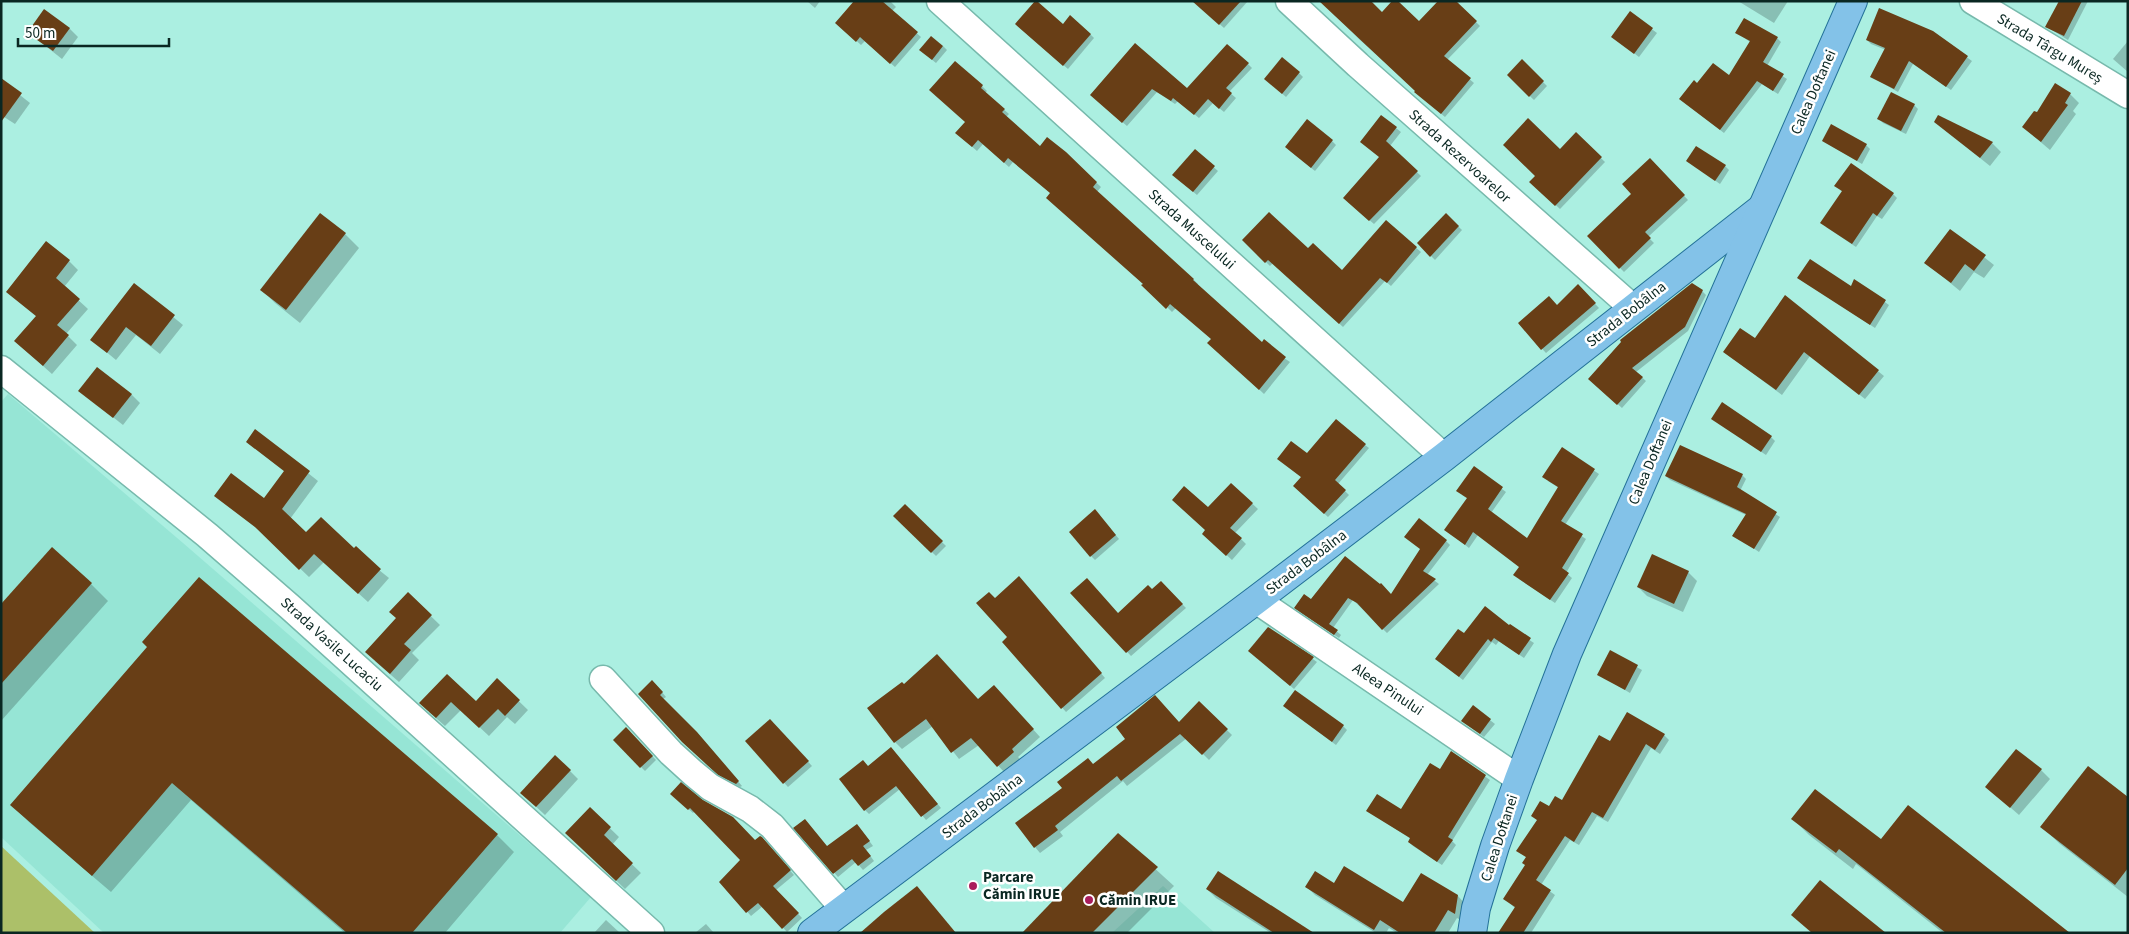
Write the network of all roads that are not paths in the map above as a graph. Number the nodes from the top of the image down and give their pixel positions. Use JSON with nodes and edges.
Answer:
{"nodes":[{"id":1,"x":940,"y":1,"type":"edge"},
{"id":2,"x":1290,"y":1,"type":"edge"},
{"id":3,"x":1853,"y":1,"type":"edge"},
{"id":4,"x":1973,"y":1,"type":"edge"},
{"id":5,"x":2128,"y":95,"type":"edge"},
{"id":6,"x":1762,"y":208,"type":"junction"},
{"id":7,"x":1633,"y":308,"type":"junction"},
{"id":8,"x":1,"y":368,"type":"edge"},
{"id":9,"x":1444,"y":457,"type":"junction"},
{"id":10,"x":1256,"y":600,"type":"junction"},
{"id":11,"x":604,"y":679,"type":"dead end"},
{"id":12,"x":1518,"y":779,"type":"junction"},
{"id":13,"x":844,"y":909,"type":"junction"},
{"id":14,"x":651,"y":933,"type":"edge"},
{"id":15,"x":812,"y":933,"type":"edge"},
{"id":16,"x":1472,"y":933,"type":"edge"}],
"edges":[{"from":1,"to":9,"type":"street","name":"Strada Muscelului"},
{"from":2,"to":7,"type":"street","name":"Strada Rezervoarelor"},
{"from":3,"to":6,"type":"main road","name":"Calea Doftanei"},
{"from":4,"to":5,"type":"street","name":"Strada Târgu Mureș"},
{"from":6,"to":7,"type":"main road","name":"Strada Bobâlna"},
{"from":6,"to":12,"type":"main road","name":"Calea Doftanei"},
{"from":7,"to":9,"type":"main road","name":"Strada Bobâlna"},
{"from":8,"to":14,"type":"street","name":"Strada Vasile Lucaciu"},
{"from":9,"to":10,"type":"main road","name":"Strada Bobâlna"},
{"from":10,"to":12,"type":"street","name":"Aleea Pinului"},
{"from":10,"to":13,"type":"main road","name":"Strada Bobâlna"},
{"from":11,"to":13,"type":"street"},
{"from":12,"to":16,"type":"main road","name":"Calea Doftanei"},
{"from":13,"to":15,"type":"main road","name":"Strada Bobâlna"}]}
